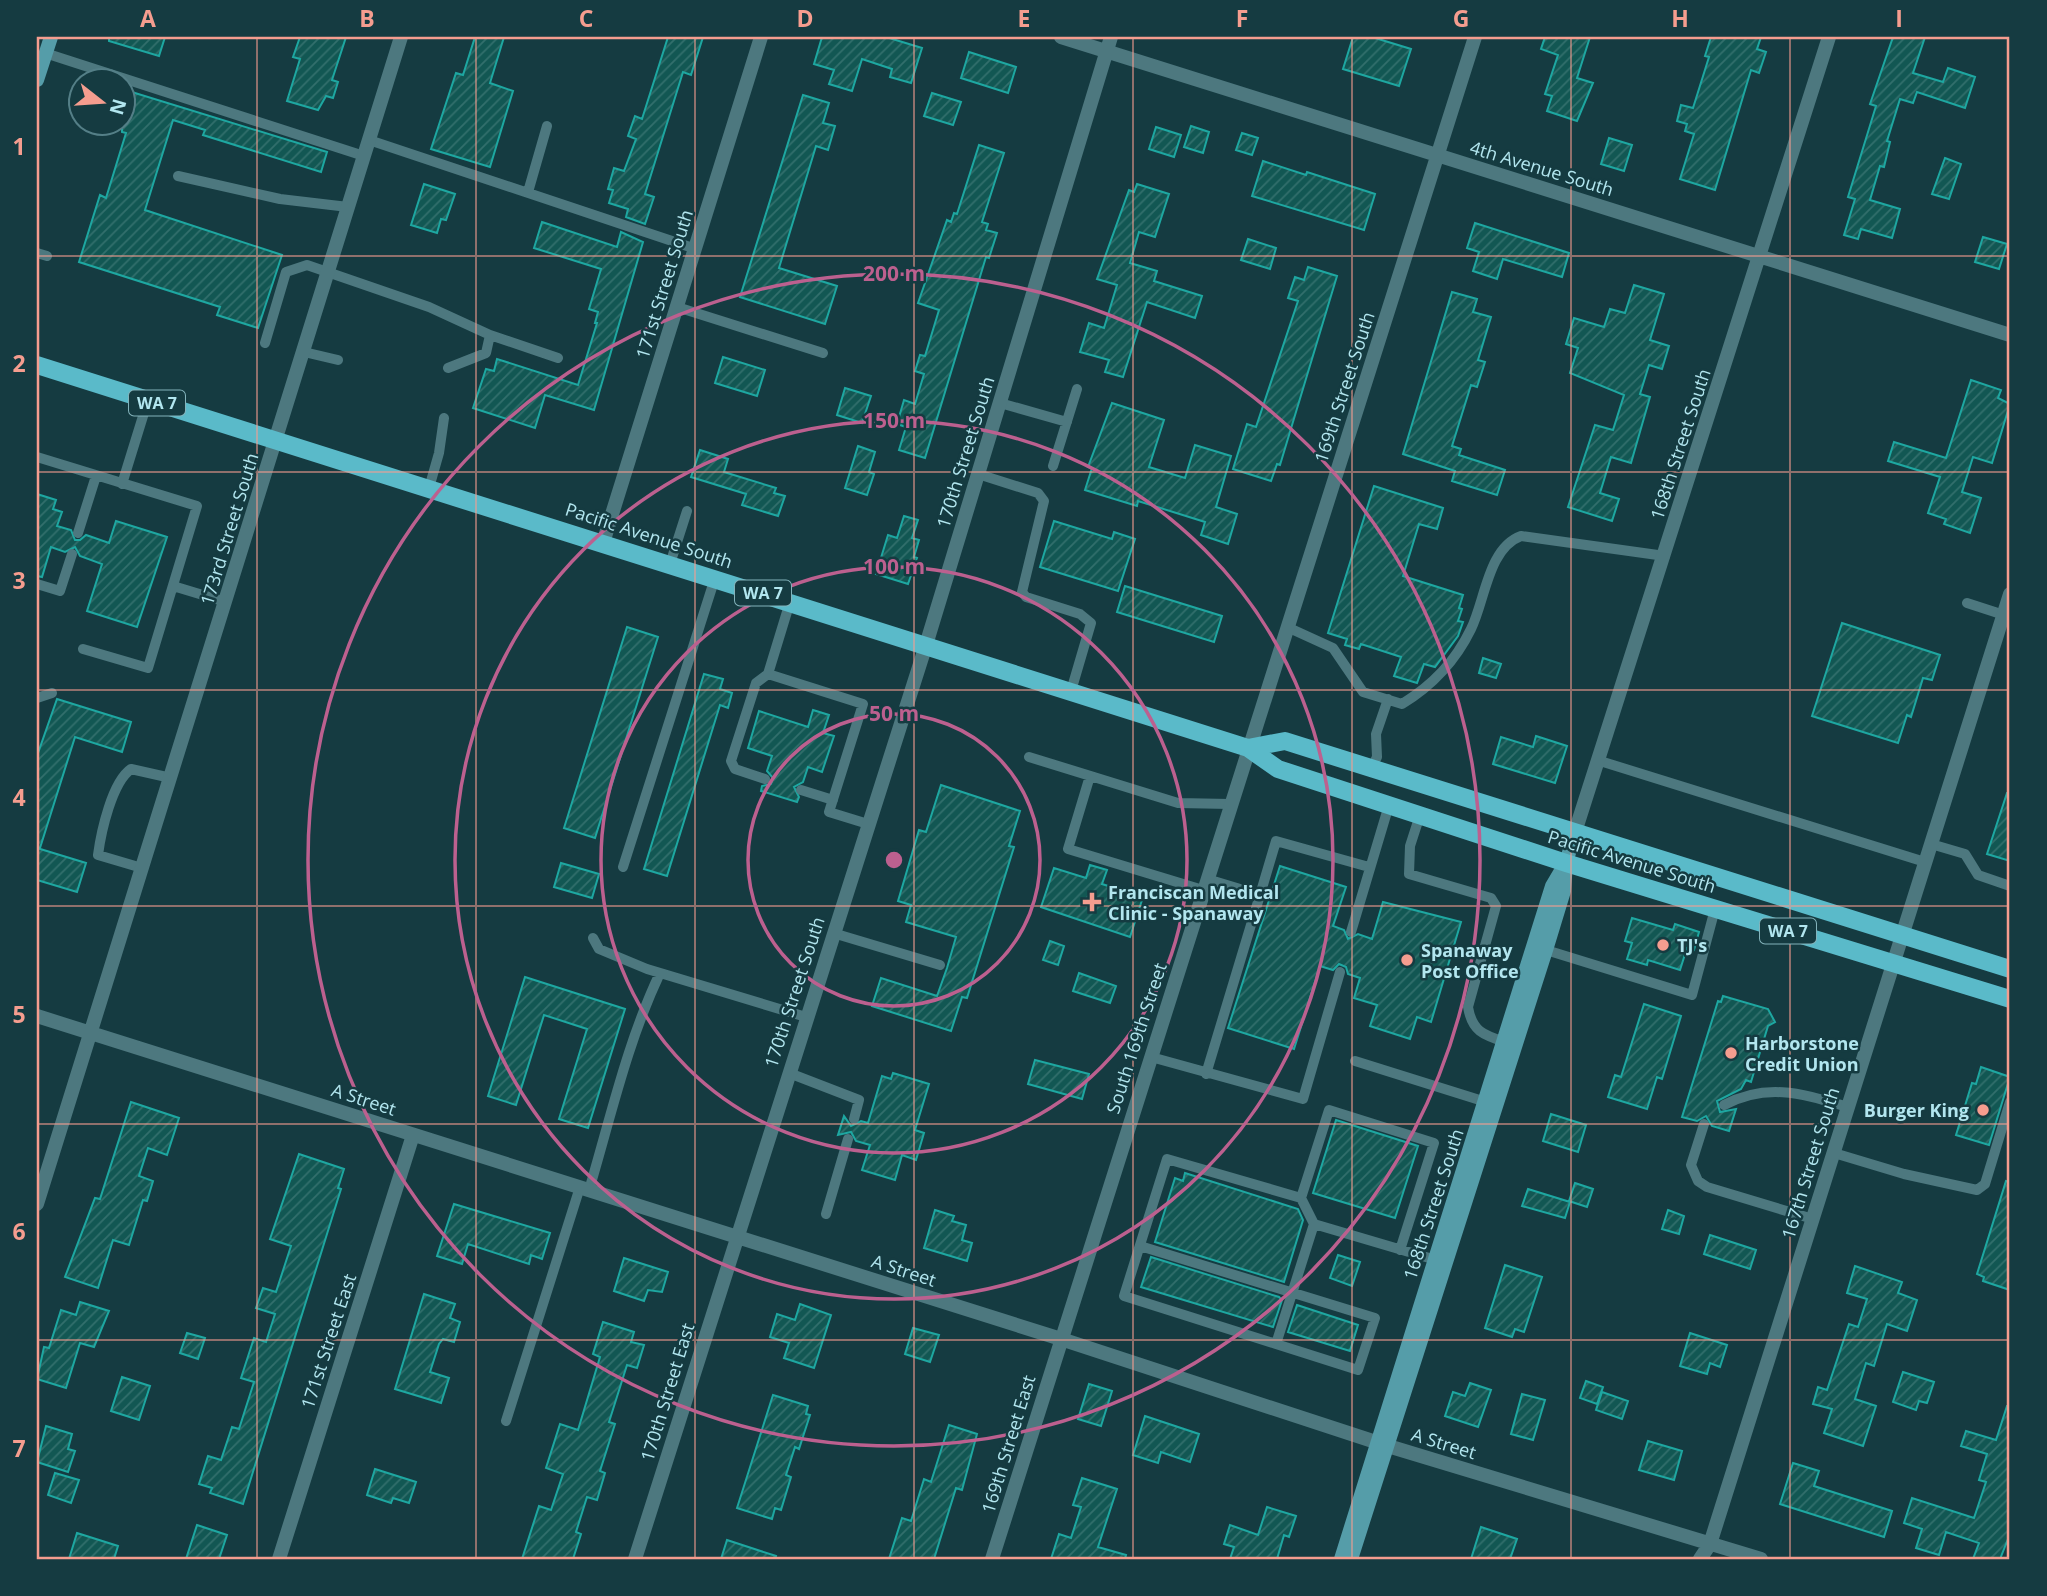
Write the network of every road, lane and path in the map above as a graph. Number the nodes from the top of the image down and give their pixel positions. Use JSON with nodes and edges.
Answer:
{"nodes":[{"id":1,"x":51,"y":37,"type":"edge"},
{"id":2,"x":401,"y":37,"type":"edge"},
{"id":3,"x":761,"y":37,"type":"edge"},
{"id":4,"x":1061,"y":37,"type":"edge"},
{"id":5,"x":1475,"y":37,"type":"edge"},
{"id":6,"x":1829,"y":37,"type":"edge"},
{"id":7,"x":1109,"y":44,"type":"edge"},
{"id":8,"x":45,"y":53,"type":"junction"},
{"id":9,"x":37,"y":80,"type":"edge"},
{"id":10,"x":547,"y":126,"type":"dead end"},
{"id":11,"x":369,"y":140,"type":"junction"},
{"id":12,"x":364,"y":156,"type":"junction"},
{"id":13,"x":1438,"y":156,"type":"junction"},
{"id":14,"x":178,"y":176,"type":"dead end"},
{"id":15,"x":528,"y":192,"type":"junction"},
{"id":16,"x":348,"y":207,"type":"junction"},
{"id":17,"x":696,"y":249,"type":"junction"},
{"id":18,"x":1760,"y":256,"type":"junction"},
{"id":19,"x":328,"y":273,"type":"junction"},
{"id":20,"x":677,"y":307,"type":"junction"},
{"id":21,"x":490,"y":335,"type":"junction"},
{"id":22,"x":2010,"y":335,"type":"edge"},
{"id":23,"x":265,"y":343,"type":"dead end"},
{"id":24,"x":304,"y":352,"type":"junction"},
{"id":25,"x":823,"y":353,"type":"dead end"},
{"id":26,"x":558,"y":358,"type":"dead end"},
{"id":27,"x":338,"y":360,"type":"dead end"},
{"id":28,"x":37,"y":365,"type":"edge"},
{"id":29,"x":448,"y":368,"type":"dead end"},
{"id":30,"x":1077,"y":389,"type":"dead end"},
{"id":31,"x":148,"y":400,"type":"junction"},
{"id":32,"x":1000,"y":403,"type":"junction"},
{"id":33,"x":444,"y":418,"type":"dead end"},
{"id":34,"x":1067,"y":422,"type":"junction"},
{"id":35,"x":277,"y":440,"type":"junction"},
{"id":36,"x":37,"y":457,"type":"edge"},
{"id":37,"x":1053,"y":466,"type":"dead end"},
{"id":38,"x":978,"y":474,"type":"junction"},
{"id":39,"x":96,"y":476,"type":"junction"},
{"id":40,"x":122,"y":484,"type":"junction"},
{"id":41,"x":429,"y":488,"type":"junction"},
{"id":42,"x":687,"y":511,"type":"dead end"},
{"id":43,"x":78,"y":533,"type":"dead end"},
{"id":44,"x":603,"y":543,"type":"junction"},
{"id":45,"x":72,"y":554,"type":"dead end"},
{"id":46,"x":1665,"y":556,"type":"junction"},
{"id":47,"x":670,"y":564,"type":"junction"},
{"id":48,"x":715,"y":578,"type":"junction"},
{"id":49,"x":37,"y":584,"type":"edge"},
{"id":50,"x":173,"y":586,"type":"junction"},
{"id":51,"x":2010,"y":594,"type":"edge"},
{"id":52,"x":226,"y":601,"type":"junction"},
{"id":53,"x":790,"y":602,"type":"junction"},
{"id":54,"x":1967,"y":603,"type":"dead end"},
{"id":55,"x":2004,"y":615,"type":"junction"},
{"id":56,"x":1287,"y":627,"type":"junction"},
{"id":57,"x":926,"y":645,"type":"junction"},
{"id":58,"x":83,"y":649,"type":"dead end"},
{"id":59,"x":768,"y":674,"type":"junction"},
{"id":60,"x":1071,"y":691,"type":"junction"},
{"id":61,"x":52,"y":693,"type":"dead end"},
{"id":62,"x":37,"y":698,"type":"edge"},
{"id":63,"x":1388,"y":699,"type":"junction"},
{"id":64,"x":1248,"y":748,"type":"junction"},
{"id":65,"x":1029,"y":757,"type":"dead end"},
{"id":66,"x":1600,"y":761,"type":"junction"},
{"id":67,"x":1372,"y":767,"type":"junction"},
{"id":68,"x":1090,"y":776,"type":"junction"},
{"id":69,"x":171,"y":778,"type":"junction"},
{"id":70,"x":765,"y":779,"type":"dead end"},
{"id":71,"x":801,"y":790,"type":"dead end"},
{"id":72,"x":833,"y":800,"type":"junction"},
{"id":73,"x":1230,"y":804,"type":"junction"},
{"id":74,"x":1389,"y":805,"type":"junction"},
{"id":75,"x":1420,"y":815,"type":"junction"},
{"id":76,"x":868,"y":824,"type":"junction"},
{"id":77,"x":1575,"y":832,"type":"junction"},
{"id":78,"x":1931,"y":844,"type":"junction"},
{"id":79,"x":1925,"y":862,"type":"junction"},
{"id":80,"x":1566,"y":863,"type":"junction"},
{"id":81,"x":623,"y":867,"type":"dead end"},
{"id":82,"x":1370,"y":867,"type":"junction"},
{"id":83,"x":142,"y":868,"type":"junction"},
{"id":84,"x":1205,"y":885,"type":"junction"},
{"id":85,"x":2010,"y":886,"type":"edge"},
{"id":86,"x":1260,"y":895,"type":"junction"},
{"id":87,"x":1715,"y":909,"type":"junction"},
{"id":88,"x":1351,"y":932,"type":"dead end"},
{"id":89,"x":833,"y":933,"type":"junction"},
{"id":90,"x":1901,"y":935,"type":"junction"},
{"id":91,"x":593,"y":938,"type":"dead end"},
{"id":92,"x":1546,"y":950,"type":"junction"},
{"id":93,"x":1891,"y":962,"type":"junction"},
{"id":94,"x":940,"y":965,"type":"dead end"},
{"id":95,"x":2010,"y":969,"type":"edge"},
{"id":96,"x":1340,"y":972,"type":"dead end"},
{"id":97,"x":660,"y":973,"type":"junction"},
{"id":98,"x":2010,"y":999,"type":"edge"},
{"id":99,"x":37,"y":1016,"type":"edge"},
{"id":100,"x":806,"y":1017,"type":"junction"},
{"id":101,"x":90,"y":1033,"type":"junction"},
{"id":102,"x":1505,"y":1042,"type":"junction"},
{"id":103,"x":1151,"y":1057,"type":"junction"},
{"id":104,"x":1355,"y":1060,"type":"dead end"},
{"id":105,"x":789,"y":1073,"type":"junction"},
{"id":106,"x":1206,"y":1074,"type":"junction"},
{"id":107,"x":1486,"y":1102,"type":"junction"},
{"id":108,"x":2010,"y":1102,"type":"edge"},
{"id":109,"x":1724,"y":1105,"type":"dead end"},
{"id":110,"x":1848,"y":1107,"type":"junction"},
{"id":111,"x":854,"y":1119,"type":"dead end"},
{"id":112,"x":1704,"y":1124,"type":"dead end"},
{"id":113,"x":413,"y":1135,"type":"junction"},
{"id":114,"x":848,"y":1139,"type":"dead end"},
{"id":115,"x":1834,"y":1153,"type":"junction"},
{"id":116,"x":584,"y":1189,"type":"junction"},
{"id":117,"x":1301,"y":1198,"type":"junction"},
{"id":118,"x":37,"y":1204,"type":"edge"},
{"id":119,"x":826,"y":1214,"type":"dead end"},
{"id":120,"x":1813,"y":1219,"type":"junction"},
{"id":121,"x":1314,"y":1224,"type":"junction"},
{"id":122,"x":736,"y":1237,"type":"junction"},
{"id":123,"x":1140,"y":1246,"type":"junction"},
{"id":124,"x":1400,"y":1250,"type":"junction"},
{"id":125,"x":1436,"y":1259,"type":"junction"},
{"id":126,"x":1292,"y":1294,"type":"junction"},
{"id":127,"x":1061,"y":1339,"type":"junction"},
{"id":128,"x":1276,"y":1344,"type":"junction"},
{"id":129,"x":506,"y":1421,"type":"dead end"},
{"id":130,"x":1382,"y":1444,"type":"junction"},
{"id":131,"x":1710,"y":1544,"type":"junction"},
{"id":132,"x":279,"y":1559,"type":"edge"},
{"id":133,"x":635,"y":1559,"type":"edge"},
{"id":134,"x":992,"y":1559,"type":"edge"},
{"id":135,"x":1340,"y":1559,"type":"edge"},
{"id":136,"x":1351,"y":1559,"type":"edge"},
{"id":137,"x":1700,"y":1559,"type":"edge"},
{"id":138,"x":1760,"y":1559,"type":"edge"}],
"edges":[{"from":1,"to":8,"type":"street"},
{"from":2,"to":11,"type":"street","name":"173rd Street South"},
{"from":3,"to":17,"type":"street","name":"171st Street South"},
{"from":4,"to":7,"type":"street","name":"4th Avenue South"},
{"from":5,"to":13,"type":"street","name":"169th Street South"},
{"from":6,"to":18,"type":"street","name":"168th Street South"},
{"from":7,"to":13,"type":"street","name":"4th Avenue South"},
{"from":7,"to":32,"type":"street","name":"170th Street South"},
{"from":8,"to":9,"type":"street"},
{"from":8,"to":12,"type":"lane"},
{"from":10,"to":15,"type":"lane"},
{"from":11,"to":12,"type":"street","name":"173rd Street South"},
{"from":11,"to":15,"type":"lane"},
{"from":12,"to":16,"type":"street","name":"173rd Street South"},
{"from":13,"to":18,"type":"street","name":"4th Avenue South"},
{"from":13,"to":56,"type":"street","name":"169th Street South"},
{"from":14,"to":16,"type":"lane"},
{"from":15,"to":17,"type":"lane"},
{"from":16,"to":19,"type":"street","name":"173rd Street South"},
{"from":17,"to":20,"type":"street","name":"171st Street South"},
{"from":18,"to":22,"type":"street","name":"4th Avenue South"},
{"from":18,"to":46,"type":"street","name":"168th Street South"},
{"from":19,"to":21,"type":"lane"},
{"from":19,"to":23,"type":"lane"},
{"from":19,"to":24,"type":"street","name":"173rd Street South"},
{"from":20,"to":25,"type":"lane"},
{"from":20,"to":44,"type":"street","name":"171st Street South"},
{"from":21,"to":26,"type":"lane"},
{"from":21,"to":29,"type":"lane"},
{"from":24,"to":27,"type":"lane"},
{"from":24,"to":35,"type":"street","name":"173rd Street South"},
{"from":28,"to":31,"type":"main road","name":"Pacific Avenue South","number":"WA 7"},
{"from":30,"to":34,"type":"lane"},
{"from":31,"to":35,"type":"main road","name":"Pacific Avenue South","number":"WA 7"},
{"from":31,"to":40,"type":"lane"},
{"from":32,"to":34,"type":"lane"},
{"from":32,"to":38,"type":"street","name":"170th Street South"},
{"from":33,"to":41,"type":"lane"},
{"from":34,"to":37,"type":"lane"},
{"from":35,"to":41,"type":"main road","name":"Pacific Avenue South","number":"WA 7"},
{"from":35,"to":52,"type":"street","name":"173rd Street South"},
{"from":36,"to":39,"type":"lane"},
{"from":38,"to":57,"type":"street","name":"170th Street South"},
{"from":38,"to":60,"type":"lane"},
{"from":39,"to":40,"type":"lane"},
{"from":39,"to":43,"type":"lane"},
{"from":40,"to":50,"type":"lane"},
{"from":41,"to":44,"type":"main road","name":"Pacific Avenue South","number":"WA 7"},
{"from":42,"to":47,"type":"lane"},
{"from":44,"to":47,"type":"main road","name":"Pacific Avenue South","number":"WA 7"},
{"from":45,"to":49,"type":"lane"},
{"from":46,"to":63,"type":"lane"},
{"from":46,"to":66,"type":"street","name":"168th Street South"},
{"from":47,"to":48,"type":"main road","name":"Pacific Avenue South","number":"WA 7"},
{"from":48,"to":53,"type":"main road","name":"Pacific Avenue South","number":"WA 7"},
{"from":48,"to":81,"type":"lane"},
{"from":50,"to":52,"type":"lane"},
{"from":50,"to":58,"type":"lane"},
{"from":51,"to":55,"type":"street","name":"167th Street South"},
{"from":52,"to":69,"type":"street","name":"173rd Street South"},
{"from":53,"to":57,"type":"main road","name":"Pacific Avenue South","number":"WA 7"},
{"from":53,"to":59,"type":"lane"},
{"from":54,"to":55,"type":"lane"},
{"from":55,"to":78,"type":"street","name":"167th Street South"},
{"from":56,"to":63,"type":"lane"},
{"from":56,"to":64,"type":"street","name":"169th Street South"},
{"from":57,"to":60,"type":"main road","name":"Pacific Avenue South","number":"WA 7"},
{"from":57,"to":76,"type":"street","name":"170th Street South"},
{"from":59,"to":70,"type":"lane"},
{"from":59,"to":72,"type":"lane"},
{"from":60,"to":64,"type":"main road","name":"Pacific Avenue South","number":"WA 7"},
{"from":61,"to":62,"type":"lane"},
{"from":63,"to":67,"type":"lane"},
{"from":64,"to":67,"type":"main road","name":"Pacific Avenue South","number":"WA 7"},
{"from":64,"to":73,"type":"street","name":"South 169th Street"},
{"from":64,"to":74,"type":"main road","name":"Pacific Avenue South","number":"WA 7"},
{"from":65,"to":68,"type":"lane"},
{"from":66,"to":77,"type":"street","name":"168th Street South"},
{"from":66,"to":79,"type":"lane"},
{"from":67,"to":77,"type":"main road","name":"Pacific Avenue South","number":"WA 7"},
{"from":68,"to":73,"type":"lane"},
{"from":68,"to":84,"type":"lane"},
{"from":69,"to":83,"type":"street","name":"173rd Street South"},
{"from":69,"to":83,"type":"lane"},
{"from":71,"to":72,"type":"lane"},
{"from":72,"to":76,"type":"lane"},
{"from":73,"to":84,"type":"street","name":"South 169th Street"},
{"from":74,"to":75,"type":"main road","name":"Pacific Avenue South","number":"WA 7"},
{"from":74,"to":82,"type":"lane"},
{"from":75,"to":80,"type":"main road","name":"Pacific Avenue South","number":"WA 7"},
{"from":75,"to":102,"type":"lane"},
{"from":76,"to":89,"type":"street","name":"170th Street South"},
{"from":77,"to":80,"type":"street","name":"168th Street South"},
{"from":77,"to":90,"type":"main road","name":"Pacific Avenue South","number":"WA 7"},
{"from":78,"to":79,"type":"street","name":"167th Street South"},
{"from":78,"to":85,"type":"lane"},
{"from":79,"to":90,"type":"street","name":"167th Street South"},
{"from":80,"to":87,"type":"main road","name":"Pacific Avenue South","number":"WA 7"},
{"from":80,"to":92,"type":"street","name":"168th Street South"},
{"from":80,"to":102,"type":"street","name":"168th Street South"},
{"from":82,"to":86,"type":"lane"},
{"from":82,"to":88,"type":"lane"},
{"from":83,"to":101,"type":"street","name":"173rd Street South"},
{"from":84,"to":86,"type":"lane"},
{"from":84,"to":103,"type":"street","name":"South 169th Street"},
{"from":86,"to":106,"type":"lane"},
{"from":87,"to":92,"type":"lane"},
{"from":87,"to":93,"type":"main road","name":"Pacific Avenue South","number":"WA 7"},
{"from":89,"to":94,"type":"lane"},
{"from":89,"to":100,"type":"street","name":"170th Street South"},
{"from":90,"to":93,"type":"street","name":"167th Street South"},
{"from":90,"to":95,"type":"main road","name":"Pacific Avenue South","number":"WA 7"},
{"from":91,"to":97,"type":"lane"},
{"from":92,"to":130,"type":"street","name":"168th Street South"},
{"from":93,"to":98,"type":"main road","name":"Pacific Avenue South","number":"WA 7"},
{"from":93,"to":110,"type":"street","name":"167th Street South"},
{"from":96,"to":106,"type":"lane"},
{"from":97,"to":100,"type":"lane"},
{"from":97,"to":116,"type":"lane"},
{"from":99,"to":101,"type":"street","name":"A Street"},
{"from":100,"to":105,"type":"street","name":"170th Street South"},
{"from":101,"to":113,"type":"street","name":"A Street"},
{"from":101,"to":118,"type":"street","name":"173rd Street South"},
{"from":102,"to":107,"type":"street","name":"168th Street South"},
{"from":103,"to":106,"type":"lane"},
{"from":103,"to":127,"type":"street","name":"South 169th Street"},
{"from":104,"to":107,"type":"lane"},
{"from":105,"to":111,"type":"lane"},
{"from":105,"to":122,"type":"street","name":"170th Street South"},
{"from":107,"to":125,"type":"street","name":"168th Street South"},
{"from":108,"to":115,"type":"lane"},
{"from":109,"to":110,"type":"lane"},
{"from":110,"to":115,"type":"street","name":"167th Street South"},
{"from":112,"to":120,"type":"lane"},
{"from":113,"to":116,"type":"street","name":"A Street"},
{"from":113,"to":132,"type":"street","name":"171st Street East"},
{"from":114,"to":119,"type":"lane"},
{"from":115,"to":120,"type":"street","name":"167th Street South"},
{"from":116,"to":122,"type":"street","name":"A Street"},
{"from":116,"to":129,"type":"lane"},
{"from":117,"to":121,"type":"lane"},
{"from":117,"to":123,"type":"lane"},
{"from":117,"to":124,"type":"lane"},
{"from":120,"to":131,"type":"street","name":"167th Street South"},
{"from":121,"to":124,"type":"lane"},
{"from":121,"to":126,"type":"lane"},
{"from":122,"to":127,"type":"street","name":"A Street"},
{"from":122,"to":133,"type":"street","name":"170th Street East"},
{"from":123,"to":126,"type":"lane"},
{"from":123,"to":128,"type":"lane"},
{"from":124,"to":125,"type":"lane"},
{"from":125,"to":130,"type":"street","name":"168th Street South"},
{"from":126,"to":128,"type":"lane"},
{"from":126,"to":128,"type":"lane"},
{"from":127,"to":130,"type":"street","name":"A Street"},
{"from":127,"to":134,"type":"street","name":"169th Street East"},
{"from":130,"to":131,"type":"street","name":"A Street"},
{"from":130,"to":135,"type":"street","name":"168th Street South"},
{"from":130,"to":136,"type":"street"},
{"from":131,"to":137,"type":"street","name":"167th Street South"},
{"from":131,"to":138,"type":"street","name":"A Street"}]}
